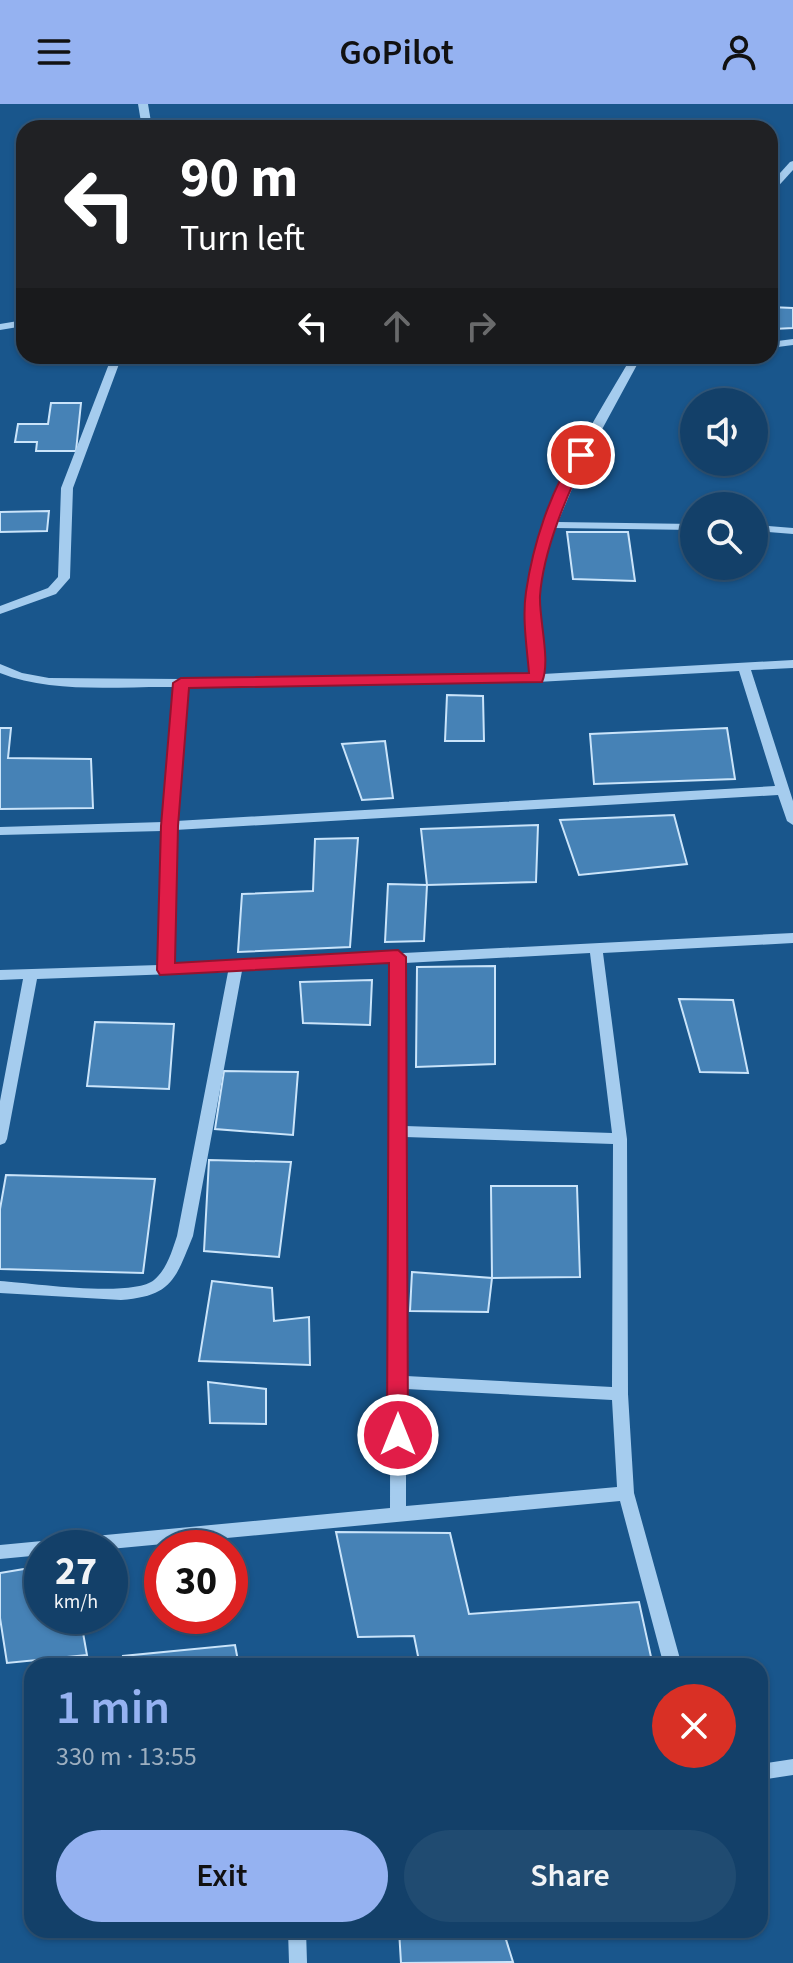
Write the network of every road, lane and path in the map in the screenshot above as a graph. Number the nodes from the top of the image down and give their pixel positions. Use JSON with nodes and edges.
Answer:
{"nodes":[{"id":1,"x":793,"y":164,"type":"edge"},
{"id":2,"x":778,"y":181,"type":"edge"},
{"id":3,"x":114,"y":364,"type":"edge"},
{"id":4,"x":633,"y":364,"type":"edge"},
{"id":5,"x":550,"y":525,"type":"junction"},
{"id":6,"x":680,"y":527,"type":"edge"},
{"id":7,"x":768,"y":529,"type":"edge"},
{"id":8,"x":793,"y":531,"type":"edge"},
{"id":9,"x":0,"y":610,"type":"edge"},
{"id":10,"x":793,"y":664,"type":"edge"},
{"id":11,"x":0,"y":668,"type":"edge"},
{"id":12,"x":744,"y":668,"type":"junction"},
{"id":13,"x":537,"y":678,"type":"junction"},
{"id":14,"x":181,"y":683,"type":"junction"},
{"id":15,"x":782,"y":790,"type":"junction"},
{"id":16,"x":793,"y":821,"type":"edge"},
{"id":17,"x":169,"y":826,"type":"junction"},
{"id":18,"x":0,"y":831,"type":"edge"},
{"id":19,"x":793,"y":938,"type":"edge"},
{"id":20,"x":596,"y":948,"type":"junction"},
{"id":21,"x":398,"y":957,"type":"junction"},
{"id":22,"x":236,"y":966,"type":"junction"},
{"id":23,"x":166,"y":970,"type":"junction"},
{"id":24,"x":31,"y":974,"type":"junction"},
{"id":25,"x":0,"y":975,"type":"edge"},
{"id":26,"x":399,"y":1131,"type":"junction"},
{"id":27,"x":0,"y":1139,"type":"edge"},
{"id":28,"x":620,"y":1139,"type":"junction"},
{"id":29,"x":0,"y":1287,"type":"edge"},
{"id":30,"x":398,"y":1382,"type":"junction"},
{"id":31,"x":620,"y":1394,"type":"junction"},
{"id":32,"x":626,"y":1493,"type":"junction"},
{"id":33,"x":398,"y":1515,"type":"junction"},
{"id":34,"x":0,"y":1552,"type":"edge"},
{"id":35,"x":671,"y":1658,"type":"edge"},
{"id":36,"x":793,"y":1767,"type":"edge"},
{"id":37,"x":768,"y":1771,"type":"edge"},
{"id":38,"x":297,"y":1938,"type":"edge"},
{"id":39,"x":298,"y":1963,"type":"edge"}],
"edges":[{"from":1,"to":2,"type":"street"},
{"from":3,"to":9,"type":"street"},
{"from":4,"to":5,"type":"street"},
{"from":5,"to":6,"type":"street"},
{"from":5,"to":13,"type":"street"},
{"from":7,"to":8,"type":"street"},
{"from":10,"to":12,"type":"street"},
{"from":11,"to":14,"type":"street"},
{"from":12,"to":13,"type":"street"},
{"from":12,"to":15,"type":"street"},
{"from":13,"to":14,"type":"street"},
{"from":14,"to":17,"type":"street"},
{"from":15,"to":16,"type":"street"},
{"from":15,"to":17,"type":"street"},
{"from":17,"to":18,"type":"street"},
{"from":17,"to":23,"type":"street"},
{"from":19,"to":20,"type":"street"},
{"from":20,"to":21,"type":"street"},
{"from":20,"to":28,"type":"street"},
{"from":21,"to":22,"type":"street"},
{"from":21,"to":26,"type":"street"},
{"from":22,"to":23,"type":"street"},
{"from":22,"to":29,"type":"street"},
{"from":23,"to":24,"type":"street"},
{"from":24,"to":25,"type":"street"},
{"from":24,"to":27,"type":"street"},
{"from":26,"to":28,"type":"street"},
{"from":26,"to":30,"type":"street"},
{"from":28,"to":31,"type":"street"},
{"from":30,"to":31,"type":"street"},
{"from":30,"to":33,"type":"street"},
{"from":31,"to":32,"type":"street"},
{"from":32,"to":33,"type":"street"},
{"from":32,"to":35,"type":"street"},
{"from":33,"to":34,"type":"street"},
{"from":36,"to":37,"type":"street"},
{"from":38,"to":39,"type":"street"}]}
